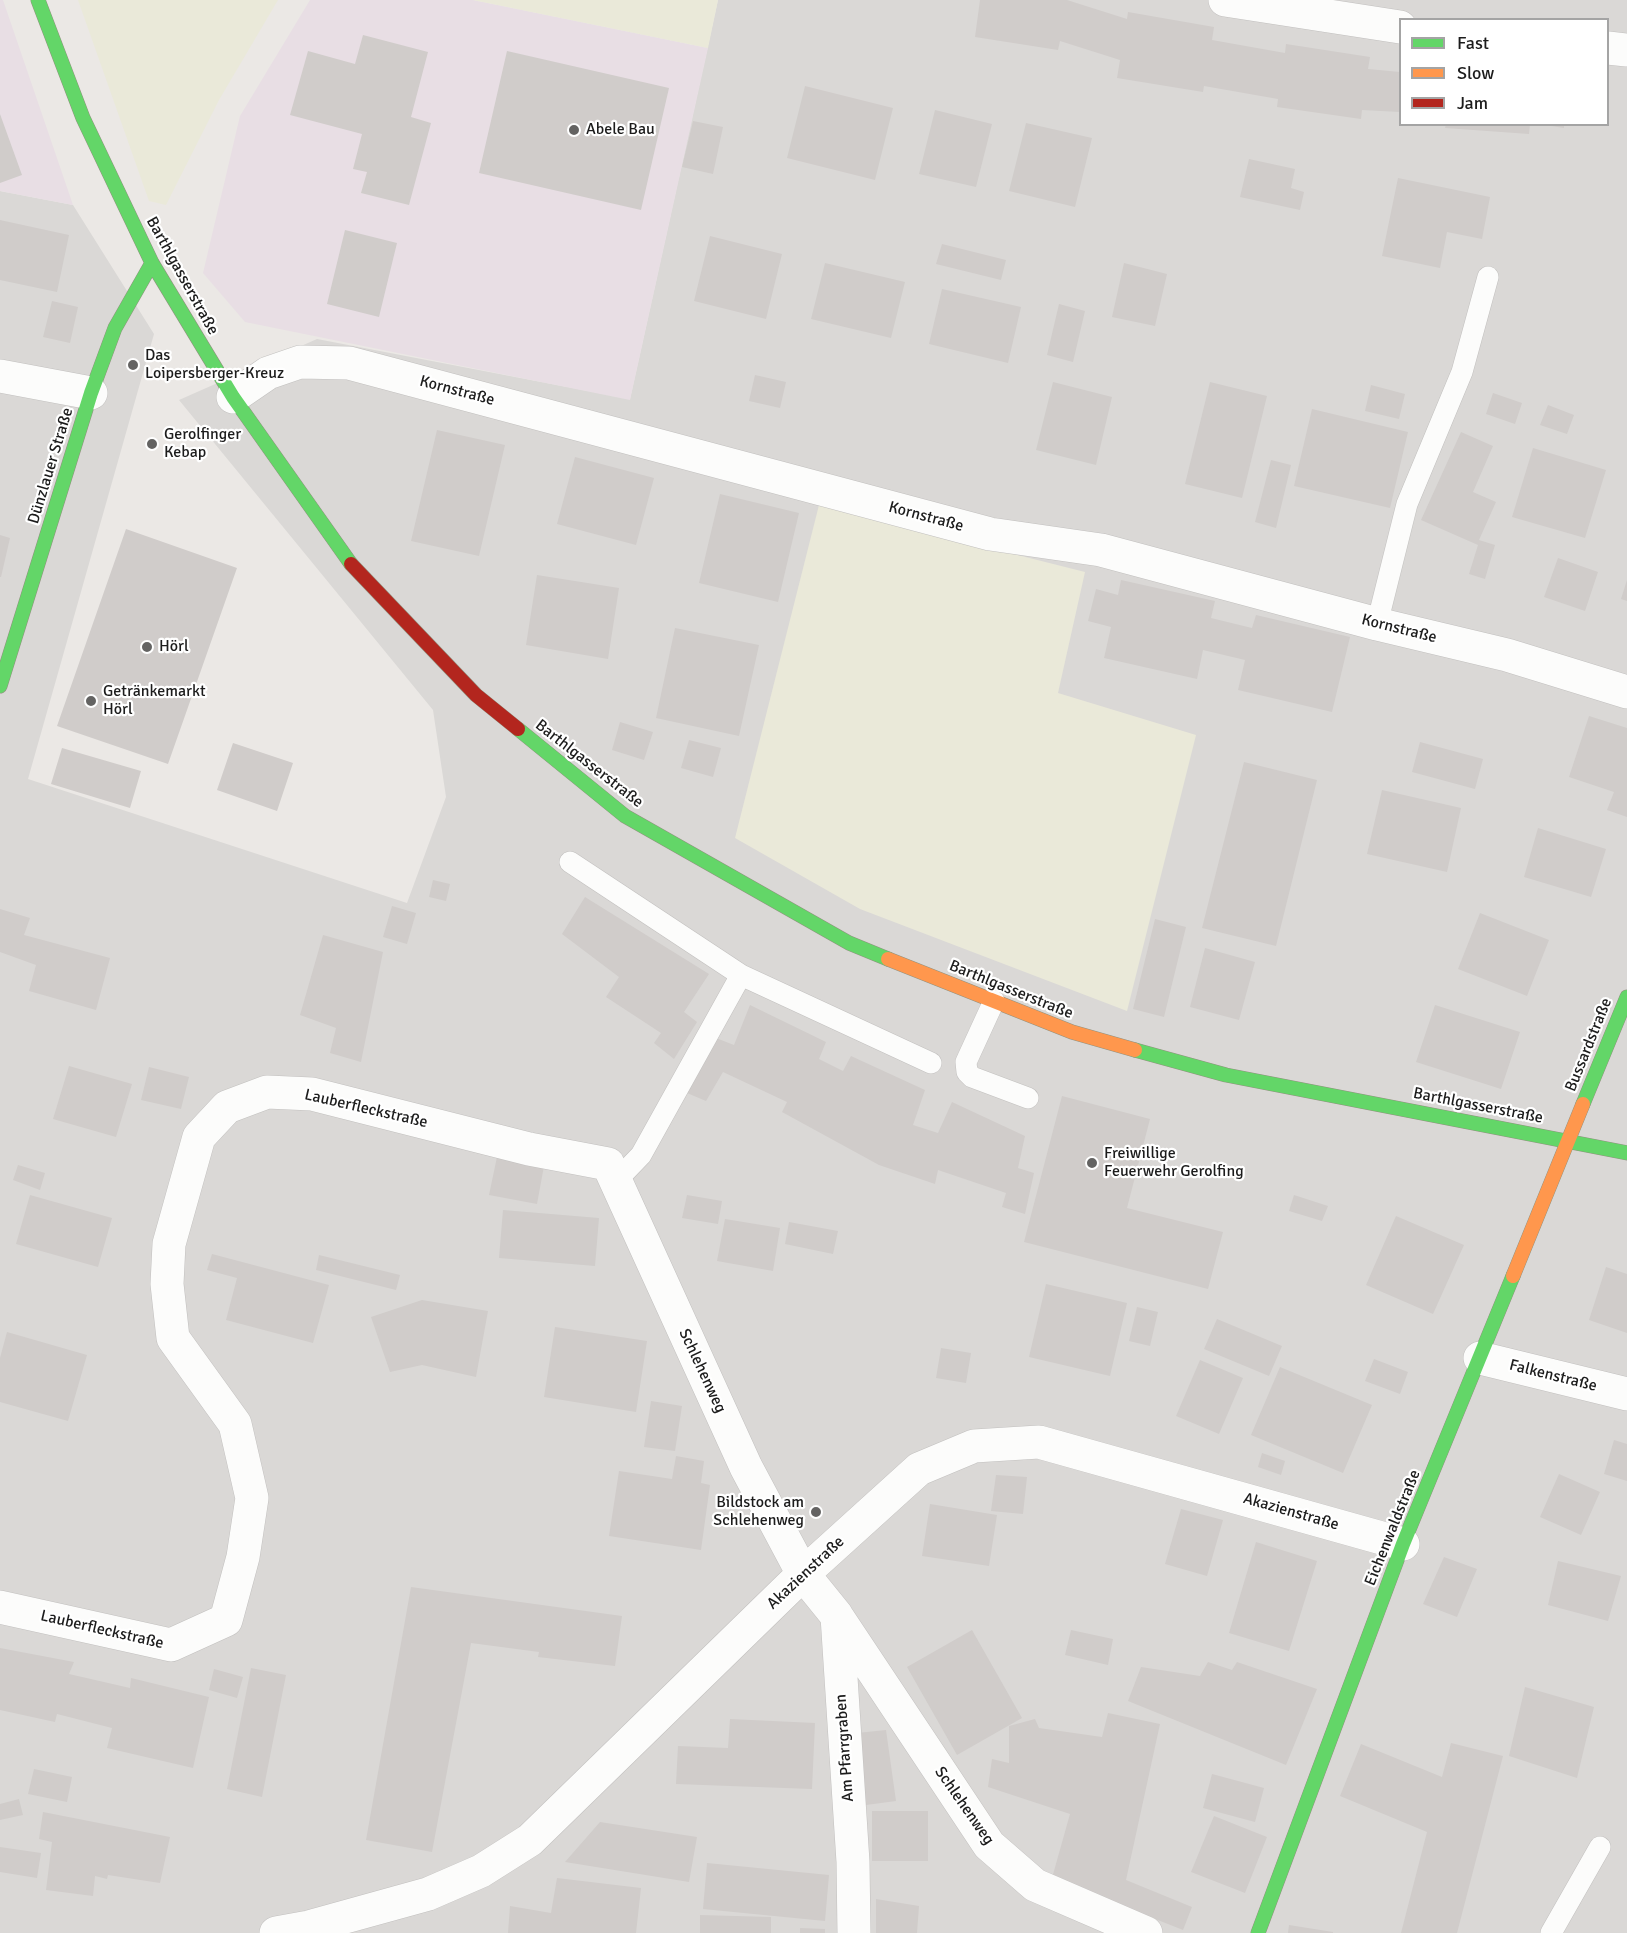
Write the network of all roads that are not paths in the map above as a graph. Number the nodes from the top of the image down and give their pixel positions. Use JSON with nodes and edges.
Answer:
{"nodes":[{"id":1,"x":38,"y":0,"type":"edge"},
{"id":2,"x":1225,"y":0,"type":"edge"},
{"id":3,"x":1399,"y":27,"type":"edge"},
{"id":4,"x":1609,"y":48,"type":"edge"},
{"id":5,"x":1627,"y":50,"type":"edge"},
{"id":6,"x":152,"y":263,"type":"junction"},
{"id":7,"x":1488,"y":277,"type":"dead end"},
{"id":8,"x":0,"y":376,"type":"edge"},
{"id":9,"x":91,"y":393,"type":"junction"},
{"id":10,"x":233,"y":397,"type":"junction"},
{"id":11,"x":1377,"y":624,"type":"junction"},
{"id":12,"x":2,"y":671,"type":"edge"},
{"id":13,"x":1627,"y":692,"type":"edge"},
{"id":14,"x":570,"y":862,"type":"dead end"},
{"id":15,"x":741,"y":975,"type":"junction"},
{"id":16,"x":1627,"y":997,"type":"edge"},
{"id":17,"x":994,"y":1001,"type":"junction"},
{"id":18,"x":931,"y":1063,"type":"dead end"},
{"id":19,"x":1028,"y":1098,"type":"dead end"},
{"id":20,"x":1570,"y":1141,"type":"junction"},
{"id":21,"x":1627,"y":1153,"type":"edge"},
{"id":22,"x":611,"y":1173,"type":"junction"},
{"id":23,"x":1480,"y":1358,"type":"junction"},
{"id":24,"x":1627,"y":1394,"type":"edge"},
{"id":25,"x":1403,"y":1544,"type":"junction"},
{"id":26,"x":804,"y":1574,"type":"junction"},
{"id":27,"x":0,"y":1607,"type":"edge"},
{"id":28,"x":837,"y":1616,"type":"junction"},
{"id":29,"x":1600,"y":1847,"type":"dead end"},
{"id":30,"x":309,"y":1930,"type":"edge"},
{"id":31,"x":276,"y":1933,"type":"edge"},
{"id":32,"x":854,"y":1933,"type":"edge"},
{"id":33,"x":1146,"y":1933,"type":"edge"},
{"id":34,"x":1258,"y":1933,"type":"edge"},
{"id":35,"x":1551,"y":1933,"type":"edge"}],
"edges":[{"from":1,"to":6,"type":"street","name":"Barthlgasserstraße"},
{"from":2,"to":3,"type":"street"},
{"from":4,"to":5,"type":"street"},
{"from":6,"to":9,"type":"street","name":"Dünzlauer Straße"},
{"from":6,"to":10,"type":"street","name":"Barthlgasserstraße"},
{"from":7,"to":11,"type":"lane"},
{"from":8,"to":9,"type":"street"},
{"from":9,"to":12,"type":"street","name":"Dünzlauer Straße"},
{"from":10,"to":11,"type":"street","name":"Kornstraße"},
{"from":10,"to":17,"type":"street","name":"Barthlgasserstraße"},
{"from":11,"to":13,"type":"street","name":"Kornstraße"},
{"from":14,"to":15,"type":"lane"},
{"from":15,"to":18,"type":"lane"},
{"from":15,"to":22,"type":"lane"},
{"from":16,"to":20,"type":"street","name":"Bussardstraße"},
{"from":17,"to":19,"type":"lane"},
{"from":17,"to":20,"type":"street","name":"Barthlgasserstraße"},
{"from":20,"to":21,"type":"street","name":"Barthlgasserstraße"},
{"from":20,"to":23,"type":"street","name":"Eichenwaldstraße"},
{"from":22,"to":26,"type":"street","name":"Schlehenweg"},
{"from":22,"to":27,"type":"street","name":"Lauberfleckstraße"},
{"from":23,"to":24,"type":"street","name":"Falkenstraße"},
{"from":23,"to":25,"type":"street","name":"Eichenwaldstraße"},
{"from":25,"to":26,"type":"street","name":"Akazienstraße"},
{"from":25,"to":34,"type":"street","name":"Eichenwaldstraße"},
{"from":26,"to":28,"type":"street"},
{"from":26,"to":30,"type":"street","name":"Akazienstraße"},
{"from":28,"to":32,"type":"street","name":"Am Pfarrgraben"},
{"from":28,"to":33,"type":"street","name":"Schlehenweg"},
{"from":29,"to":35,"type":"lane"},
{"from":30,"to":31,"type":"street","name":"Akazienstraße"}]}
